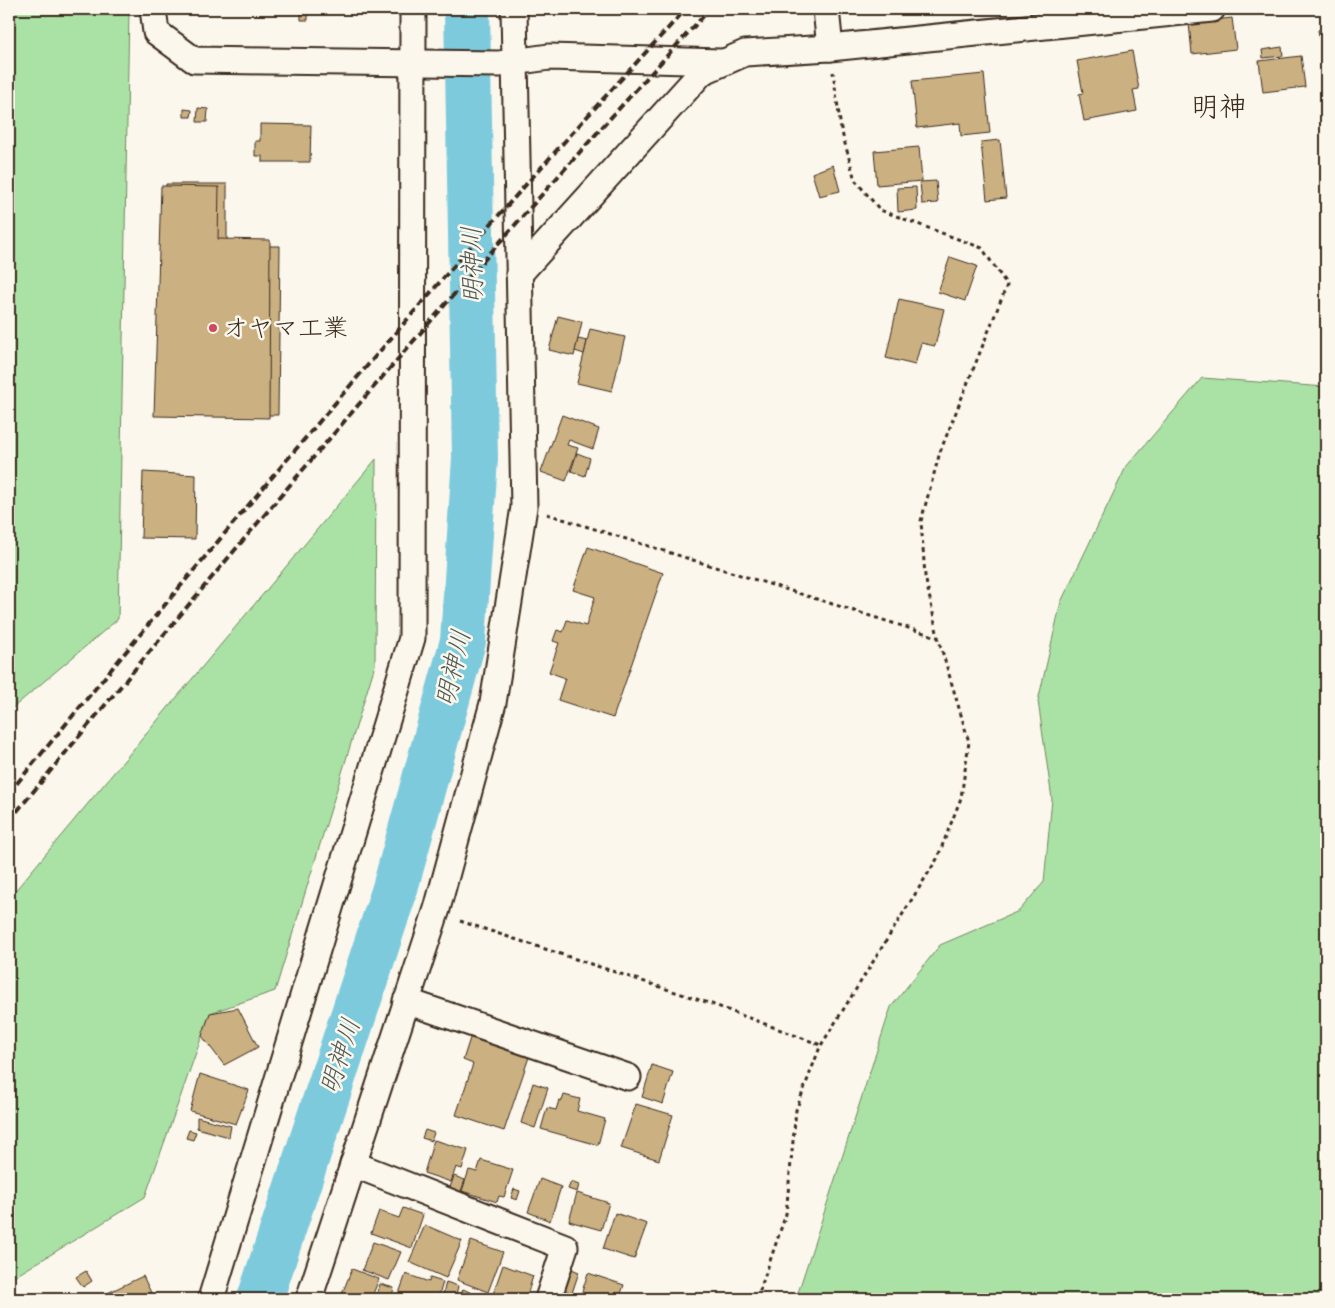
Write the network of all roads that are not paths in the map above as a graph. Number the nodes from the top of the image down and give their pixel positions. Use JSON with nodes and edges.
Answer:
{"nodes":[{"id":1,"x":153,"y":9,"type":"edge"},
{"id":2,"x":413,"y":9,"type":"edge"},
{"id":3,"x":514,"y":9,"type":"edge"},
{"id":4,"x":826,"y":9,"type":"edge"},
{"id":5,"x":1212,"y":9,"type":"edge"},
{"id":6,"x":830,"y":48,"type":"junction"},
{"id":7,"x":724,"y":62,"type":"junction"},
{"id":8,"x":507,"y":63,"type":"junction"},
{"id":9,"x":426,"y":64,"type":"junction"},
{"id":10,"x":519,"y":274,"type":"junction"},
{"id":11,"x":406,"y":1001,"type":"junction"},
{"id":12,"x":628,"y":1077,"type":"dead end"},
{"id":13,"x":353,"y":1164,"type":"junction"},
{"id":14,"x":211,"y":1299,"type":"edge"},
{"id":15,"x":309,"y":1299,"type":"edge"},
{"id":16,"x":548,"y":1299,"type":"edge"}],
"edges":[{"from":1,"to":9,"type":"street"},
{"from":2,"to":9,"type":"street"},
{"from":3,"to":8,"type":"street"},
{"from":4,"to":6,"type":"street"},
{"from":5,"to":6,"type":"street"},
{"from":6,"to":7,"type":"street"},
{"from":7,"to":8,"type":"street"},
{"from":7,"to":10,"type":"street"},
{"from":8,"to":9,"type":"street"},
{"from":8,"to":10,"type":"street"},
{"from":9,"to":14,"type":"street"},
{"from":10,"to":11,"type":"street"},
{"from":11,"to":12,"type":"street"},
{"from":11,"to":13,"type":"street"},
{"from":13,"to":15,"type":"street"},
{"from":13,"to":16,"type":"street"}]}
